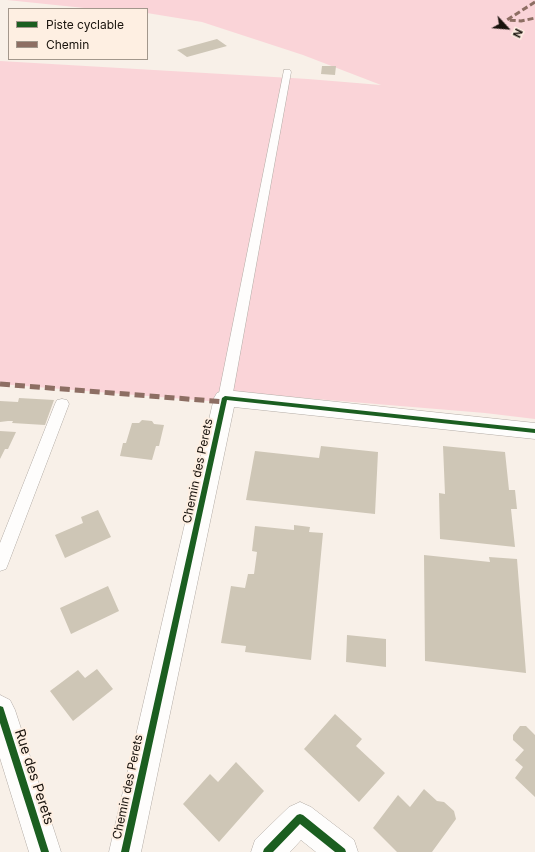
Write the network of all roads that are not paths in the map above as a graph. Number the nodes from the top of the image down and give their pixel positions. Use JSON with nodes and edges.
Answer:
{"nodes":[{"id":1,"x":287,"y":72,"type":"dead end"},
{"id":2,"x":225,"y":398,"type":"junction"},
{"id":3,"x":62,"y":404,"type":"dead end"},
{"id":4,"x":535,"y":431,"type":"edge"},
{"id":5,"x":0,"y":564,"type":"edge"},
{"id":6,"x":0,"y":710,"type":"edge"},
{"id":7,"x":45,"y":852,"type":"edge"},
{"id":8,"x":125,"y":852,"type":"edge"},
{"id":9,"x":267,"y":852,"type":"edge"},
{"id":10,"x":342,"y":852,"type":"edge"}],
"edges":[{"from":1,"to":2,"type":"lane"},
{"from":2,"to":4,"type":"street"},
{"from":2,"to":8,"type":"street","name":"Chemin des Perets"},
{"from":3,"to":5,"type":"lane"},
{"from":6,"to":7,"type":"street","name":"Rue des Perets"},
{"from":9,"to":10,"type":"street"}]}
